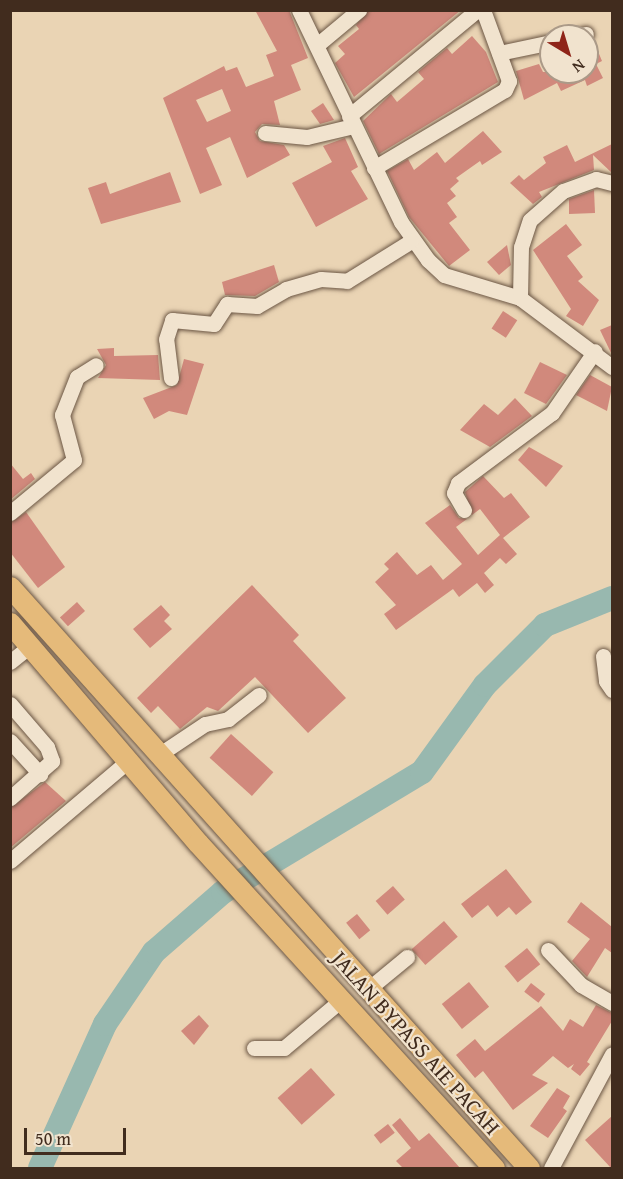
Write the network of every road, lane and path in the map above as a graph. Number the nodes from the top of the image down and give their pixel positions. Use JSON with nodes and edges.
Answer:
{"nodes":[{"id":1,"x":299,"y":10,"type":"edge"},
{"id":2,"x":359,"y":10,"type":"edge"},
{"id":3,"x":477,"y":10,"type":"edge"},
{"id":4,"x":483,"y":10,"type":"edge"},
{"id":5,"x":317,"y":45,"type":"junction"},
{"id":6,"x":539,"y":45,"type":"edge"},
{"id":7,"x":499,"y":53,"type":"junction"},
{"id":8,"x":351,"y":121,"type":"junction"},
{"id":9,"x":265,"y":133,"type":"dead end"},
{"id":10,"x":374,"y":168,"type":"junction"},
{"id":11,"x":612,"y":183,"type":"edge"},
{"id":12,"x":411,"y":241,"type":"junction"},
{"id":13,"x":520,"y":298,"type":"junction"},
{"id":14,"x":595,"y":351,"type":"junction"},
{"id":15,"x":96,"y":365,"type":"dead end"},
{"id":16,"x":612,"y":368,"type":"edge"},
{"id":17,"x":171,"y":378,"type":"dead end"},
{"id":18,"x":464,"y":510,"type":"dead end"},
{"id":19,"x":10,"y":513,"type":"edge"},
{"id":20,"x":10,"y":586,"type":"edge"},
{"id":21,"x":17,"y":633,"type":"edge"},
{"id":22,"x":603,"y":656,"type":"dead end"},
{"id":23,"x":10,"y":662,"type":"edge"},
{"id":24,"x":612,"y":690,"type":"edge"},
{"id":25,"x":259,"y":695,"type":"dead end"},
{"id":26,"x":10,"y":704,"type":"edge"},
{"id":27,"x":10,"y":741,"type":"edge"},
{"id":28,"x":160,"y":754,"type":"junction"},
{"id":29,"x":128,"y":761,"type":"junction"},
{"id":30,"x":40,"y":774,"type":"junction"},
{"id":31,"x":10,"y":798,"type":"edge"},
{"id":32,"x":10,"y":861,"type":"edge"},
{"id":33,"x":548,"y":950,"type":"dead end"},
{"id":34,"x":407,"y":957,"type":"dead end"},
{"id":35,"x":367,"y":990,"type":"junction"},
{"id":36,"x":340,"y":1001,"type":"junction"},
{"id":37,"x":612,"y":1003,"type":"edge"},
{"id":38,"x":254,"y":1048,"type":"dead end"},
{"id":39,"x":612,"y":1054,"type":"edge"},
{"id":40,"x":602,"y":1074,"type":"junction"},
{"id":41,"x":612,"y":1086,"type":"edge"},
{"id":42,"x":494,"y":1168,"type":"edge"},
{"id":43,"x":529,"y":1168,"type":"edge"},
{"id":44,"x":551,"y":1168,"type":"edge"}],
"edges":[{"from":1,"to":5,"type":"street"},
{"from":2,"to":5,"type":"street"},
{"from":3,"to":8,"type":"street"},
{"from":4,"to":7,"type":"street"},
{"from":5,"to":8,"type":"street"},
{"from":6,"to":7,"type":"street"},
{"from":7,"to":10,"type":"street"},
{"from":8,"to":9,"type":"street"},
{"from":8,"to":10,"type":"street"},
{"from":10,"to":12,"type":"street"},
{"from":11,"to":13,"type":"street"},
{"from":12,"to":13,"type":"street"},
{"from":12,"to":17,"type":"street"},
{"from":13,"to":14,"type":"street"},
{"from":14,"to":16,"type":"street"},
{"from":14,"to":18,"type":"street"},
{"from":15,"to":19,"type":"street"},
{"from":20,"to":28,"type":"highway","name":"JALAN BYPASS AIE PACAH"},
{"from":21,"to":23,"type":"street"},
{"from":21,"to":29,"type":"highway"},
{"from":22,"to":24,"type":"street"},
{"from":25,"to":28,"type":"street"},
{"from":26,"to":30,"type":"street"},
{"from":27,"to":30,"type":"street"},
{"from":28,"to":35,"type":"highway","name":"JALAN BYPASS AIE PACAH"},
{"from":29,"to":32,"type":"street"},
{"from":29,"to":36,"type":"highway","name":"JALAN BYPASS AIE PACAH"},
{"from":30,"to":31,"type":"street"},
{"from":33,"to":37,"type":"street"},
{"from":34,"to":35,"type":"street"},
{"from":35,"to":43,"type":"highway","name":"JALAN BYPASS AIE PACAH"},
{"from":36,"to":38,"type":"street"},
{"from":36,"to":42,"type":"highway","name":"JALAN BYPASS AIE PACAH"},
{"from":39,"to":40,"type":"street"},
{"from":40,"to":41,"type":"street"},
{"from":40,"to":44,"type":"street"}]}
